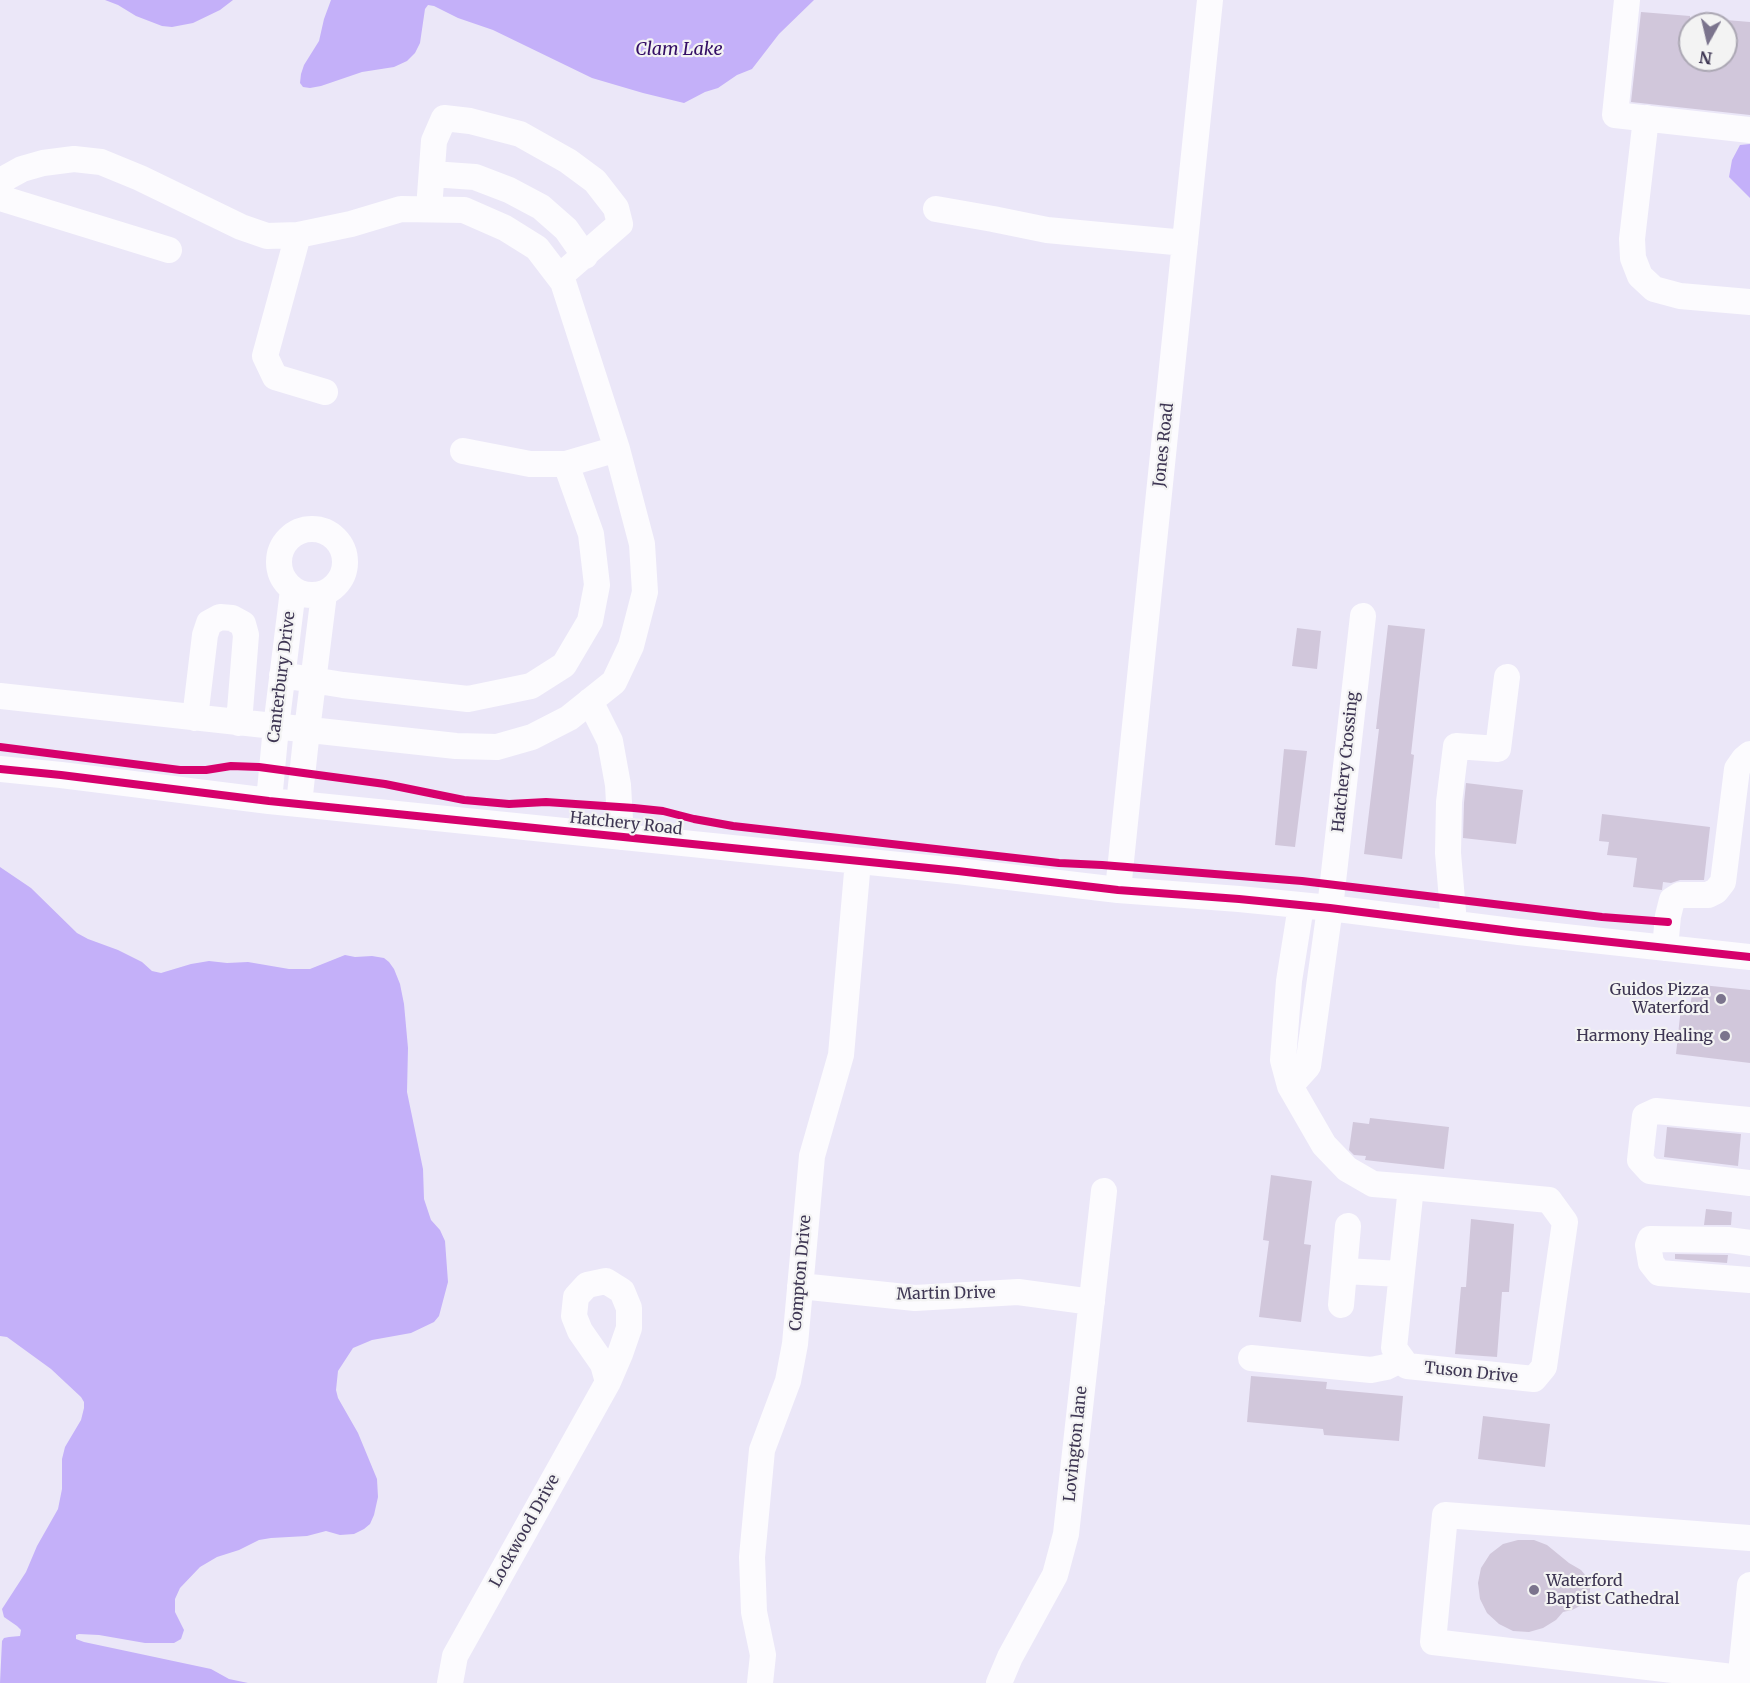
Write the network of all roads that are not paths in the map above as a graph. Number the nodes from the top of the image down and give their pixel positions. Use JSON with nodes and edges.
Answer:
{"nodes":[{"id":1,"x":1210,"y":0,"type":"edge"},
{"id":2,"x":1627,"y":0,"type":"edge"},
{"id":3,"x":1646,"y":118,"type":"junction"},
{"id":4,"x":1750,"y":130,"type":"edge"},
{"id":5,"x":432,"y":174,"type":"junction"},
{"id":6,"x":0,"y":181,"type":"edge"},
{"id":7,"x":0,"y":198,"type":"edge"},
{"id":8,"x":429,"y":209,"type":"junction"},
{"id":9,"x":936,"y":209,"type":"dead end"},
{"id":10,"x":298,"y":235,"type":"junction"},
{"id":11,"x":1185,"y":243,"type":"junction"},
{"id":12,"x":169,"y":250,"type":"dead end"},
{"id":13,"x":585,"y":256,"type":"junction"},
{"id":14,"x":560,"y":277,"type":"junction"},
{"id":15,"x":1750,"y":302,"type":"edge"},
{"id":16,"x":324,"y":392,"type":"dead end"},
{"id":17,"x":617,"y":449,"type":"junction"},
{"id":18,"x":463,"y":452,"type":"dead end"},
{"id":19,"x":566,"y":464,"type":"junction"},
{"id":20,"x":293,"y":590,"type":"junction"},
{"id":21,"x":324,"y":594,"type":"junction"},
{"id":22,"x":1363,"y":616,"type":"dead end"},
{"id":23,"x":282,"y":675,"type":"junction"},
{"id":24,"x":1507,"y":677,"type":"dead end"},
{"id":25,"x":313,"y":679,"type":"junction"},
{"id":26,"x":0,"y":696,"type":"edge"},
{"id":27,"x":590,"y":701,"type":"junction"},
{"id":28,"x":195,"y":718,"type":"junction"},
{"id":29,"x":239,"y":723,"type":"junction"},
{"id":30,"x":276,"y":727,"type":"junction"},
{"id":31,"x":307,"y":730,"type":"junction"},
{"id":32,"x":1750,"y":754,"type":"edge"},
{"id":33,"x":0,"y":769,"type":"edge"},
{"id":34,"x":269,"y":801,"type":"junction"},
{"id":35,"x":299,"y":804,"type":"junction"},
{"id":36,"x":621,"y":837,"type":"junction"},
{"id":37,"x":858,"y":861,"type":"junction"},
{"id":38,"x":1118,"y":890,"type":"junction"},
{"id":39,"x":1301,"y":906,"type":"junction"},
{"id":40,"x":1330,"y":908,"type":"junction"},
{"id":41,"x":1454,"y":923,"type":"junction"},
{"id":42,"x":1665,"y":948,"type":"junction"},
{"id":43,"x":1750,"y":957,"type":"edge"},
{"id":44,"x":1290,"y":1086,"type":"junction"},
{"id":45,"x":1750,"y":1120,"type":"edge"},
{"id":46,"x":1750,"y":1183,"type":"edge"},
{"id":47,"x":1411,"y":1188,"type":"junction"},
{"id":48,"x":1104,"y":1191,"type":"dead end"},
{"id":49,"x":1348,"y":1226,"type":"dead end"},
{"id":50,"x":1750,"y":1243,"type":"edge"},
{"id":51,"x":1344,"y":1271,"type":"junction"},
{"id":52,"x":1401,"y":1274,"type":"junction"},
{"id":53,"x":1750,"y":1280,"type":"edge"},
{"id":54,"x":800,"y":1286,"type":"junction"},
{"id":55,"x":1092,"y":1302,"type":"junction"},
{"id":56,"x":1341,"y":1305,"type":"dead end"},
{"id":57,"x":1251,"y":1358,"type":"dead end"},
{"id":58,"x":1402,"y":1359,"type":"junction"},
{"id":59,"x":608,"y":1382,"type":"dead end"},
{"id":60,"x":1750,"y":1538,"type":"edge"},
{"id":61,"x":1750,"y":1586,"type":"edge"},
{"id":62,"x":1740,"y":1680,"type":"edge"},
{"id":63,"x":450,"y":1683,"type":"edge"},
{"id":64,"x":760,"y":1683,"type":"edge"},
{"id":65,"x":999,"y":1683,"type":"edge"}],
"edges":[{"from":1,"to":11,"type":"street","name":"Jones Road"},
{"from":2,"to":3,"type":"street"},
{"from":3,"to":4,"type":"street"},
{"from":3,"to":15,"type":"street"},
{"from":5,"to":8,"type":"street"},
{"from":5,"to":13,"type":"street"},
{"from":5,"to":13,"type":"street"},
{"from":6,"to":10,"type":"street"},
{"from":7,"to":12,"type":"street"},
{"from":8,"to":10,"type":"street"},
{"from":8,"to":14,"type":"street"},
{"from":9,"to":11,"type":"street"},
{"from":10,"to":16,"type":"street"},
{"from":11,"to":38,"type":"street","name":"Jones Road"},
{"from":13,"to":14,"type":"street"},
{"from":14,"to":17,"type":"street"},
{"from":17,"to":19,"type":"street"},
{"from":17,"to":27,"type":"street"},
{"from":18,"to":19,"type":"street"},
{"from":19,"to":25,"type":"street"},
{"from":20,"to":21,"type":"street"},
{"from":20,"to":21,"type":"street"},
{"from":20,"to":23,"type":"street","name":"Canterbury Drive"},
{"from":21,"to":25,"type":"street","name":"Canterbury Drive"},
{"from":22,"to":40,"type":"street","name":"Hatchery Crossing"},
{"from":23,"to":25,"type":"street"},
{"from":23,"to":30,"type":"street","name":"Canterbury Drive"},
{"from":24,"to":41,"type":"street"},
{"from":25,"to":31,"type":"street","name":"Canterbury Drive"},
{"from":26,"to":28,"type":"street"},
{"from":27,"to":31,"type":"street"},
{"from":27,"to":36,"type":"street"},
{"from":28,"to":29,"type":"street"},
{"from":28,"to":29,"type":"street"},
{"from":29,"to":30,"type":"street"},
{"from":30,"to":31,"type":"street"},
{"from":30,"to":34,"type":"street","name":"Canterbury Drive"},
{"from":31,"to":35,"type":"street","name":"Canterbury Drive"},
{"from":32,"to":42,"type":"street"},
{"from":33,"to":34,"type":"street","name":"Hatchery Road"},
{"from":34,"to":35,"type":"street","name":"Hatchery Road"},
{"from":35,"to":36,"type":"street","name":"Hatchery Road"},
{"from":36,"to":37,"type":"street","name":"Hatchery Road"},
{"from":37,"to":38,"type":"street","name":"Hatchery Road"},
{"from":37,"to":54,"type":"street","name":"Compton Drive"},
{"from":38,"to":39,"type":"street","name":"Hatchery Road"},
{"from":39,"to":40,"type":"street","name":"Hatchery Road"},
{"from":39,"to":44,"type":"street","name":"Tuson Drive"},
{"from":40,"to":41,"type":"street","name":"Hatchery Road"},
{"from":40,"to":44,"type":"street"},
{"from":41,"to":42,"type":"street","name":"Hatchery Road"},
{"from":42,"to":43,"type":"street","name":"Hatchery Road"},
{"from":44,"to":47,"type":"street","name":"Tuson Drive"},
{"from":45,"to":46,"type":"street"},
{"from":47,"to":52,"type":"street","name":"Tuson Drive"},
{"from":47,"to":58,"type":"street","name":"Tuson Drive"},
{"from":48,"to":55,"type":"street","name":"Lovington lane"},
{"from":49,"to":51,"type":"street"},
{"from":50,"to":53,"type":"street"},
{"from":51,"to":52,"type":"street"},
{"from":51,"to":56,"type":"street"},
{"from":52,"to":58,"type":"street","name":"Tuson Drive"},
{"from":54,"to":55,"type":"street","name":"Martin Drive"},
{"from":54,"to":64,"type":"street","name":"Compton Drive"},
{"from":55,"to":65,"type":"street","name":"Lovington lane"},
{"from":57,"to":58,"type":"street"},
{"from":59,"to":63,"type":"street","name":"Lockwood Drive"},
{"from":60,"to":62,"type":"street"},
{"from":61,"to":62,"type":"street"}]}
